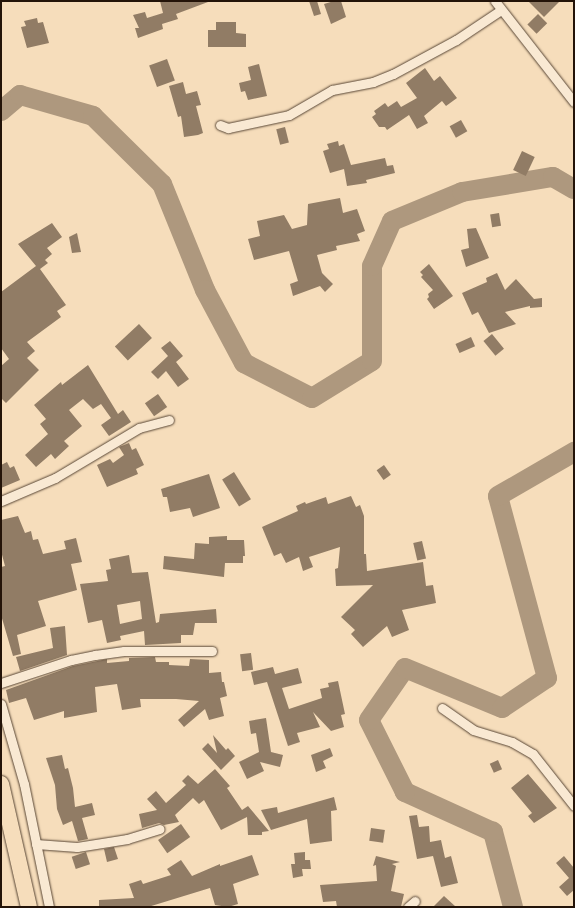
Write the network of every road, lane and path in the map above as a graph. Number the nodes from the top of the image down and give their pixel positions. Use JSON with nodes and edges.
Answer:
{"nodes":[{"id":1,"x":494,"y":1,"type":"edge"},
{"id":2,"x":501,"y":10,"type":"junction"},
{"id":3,"x":574,"y":102,"type":"edge"},
{"id":4,"x":220,"y":126,"type":"dead end"},
{"id":5,"x":169,"y":420,"type":"dead end"},
{"id":6,"x":1,"y":501,"type":"edge"},
{"id":7,"x":212,"y":651,"type":"dead end"},
{"id":8,"x":1,"y":683,"type":"edge"},
{"id":9,"x":1,"y":704,"type":"edge"},
{"id":10,"x":442,"y":708,"type":"dead end"},
{"id":11,"x":1,"y":784,"type":"edge"},
{"id":12,"x":574,"y":806,"type":"edge"},
{"id":13,"x":160,"y":829,"type":"dead end"},
{"id":14,"x":36,"y":844,"type":"junction"},
{"id":15,"x":29,"y":907,"type":"edge"},
{"id":16,"x":49,"y":907,"type":"edge"}],
"edges":[{"from":1,"to":2,"type":"street"},
{"from":2,"to":3,"type":"street"},
{"from":2,"to":4,"type":"street"},
{"from":5,"to":6,"type":"street"},
{"from":7,"to":8,"type":"street"},
{"from":9,"to":14,"type":"street"},
{"from":10,"to":12,"type":"street"},
{"from":11,"to":15,"type":"highway"},
{"from":13,"to":14,"type":"street"},
{"from":14,"to":16,"type":"street"}]}
